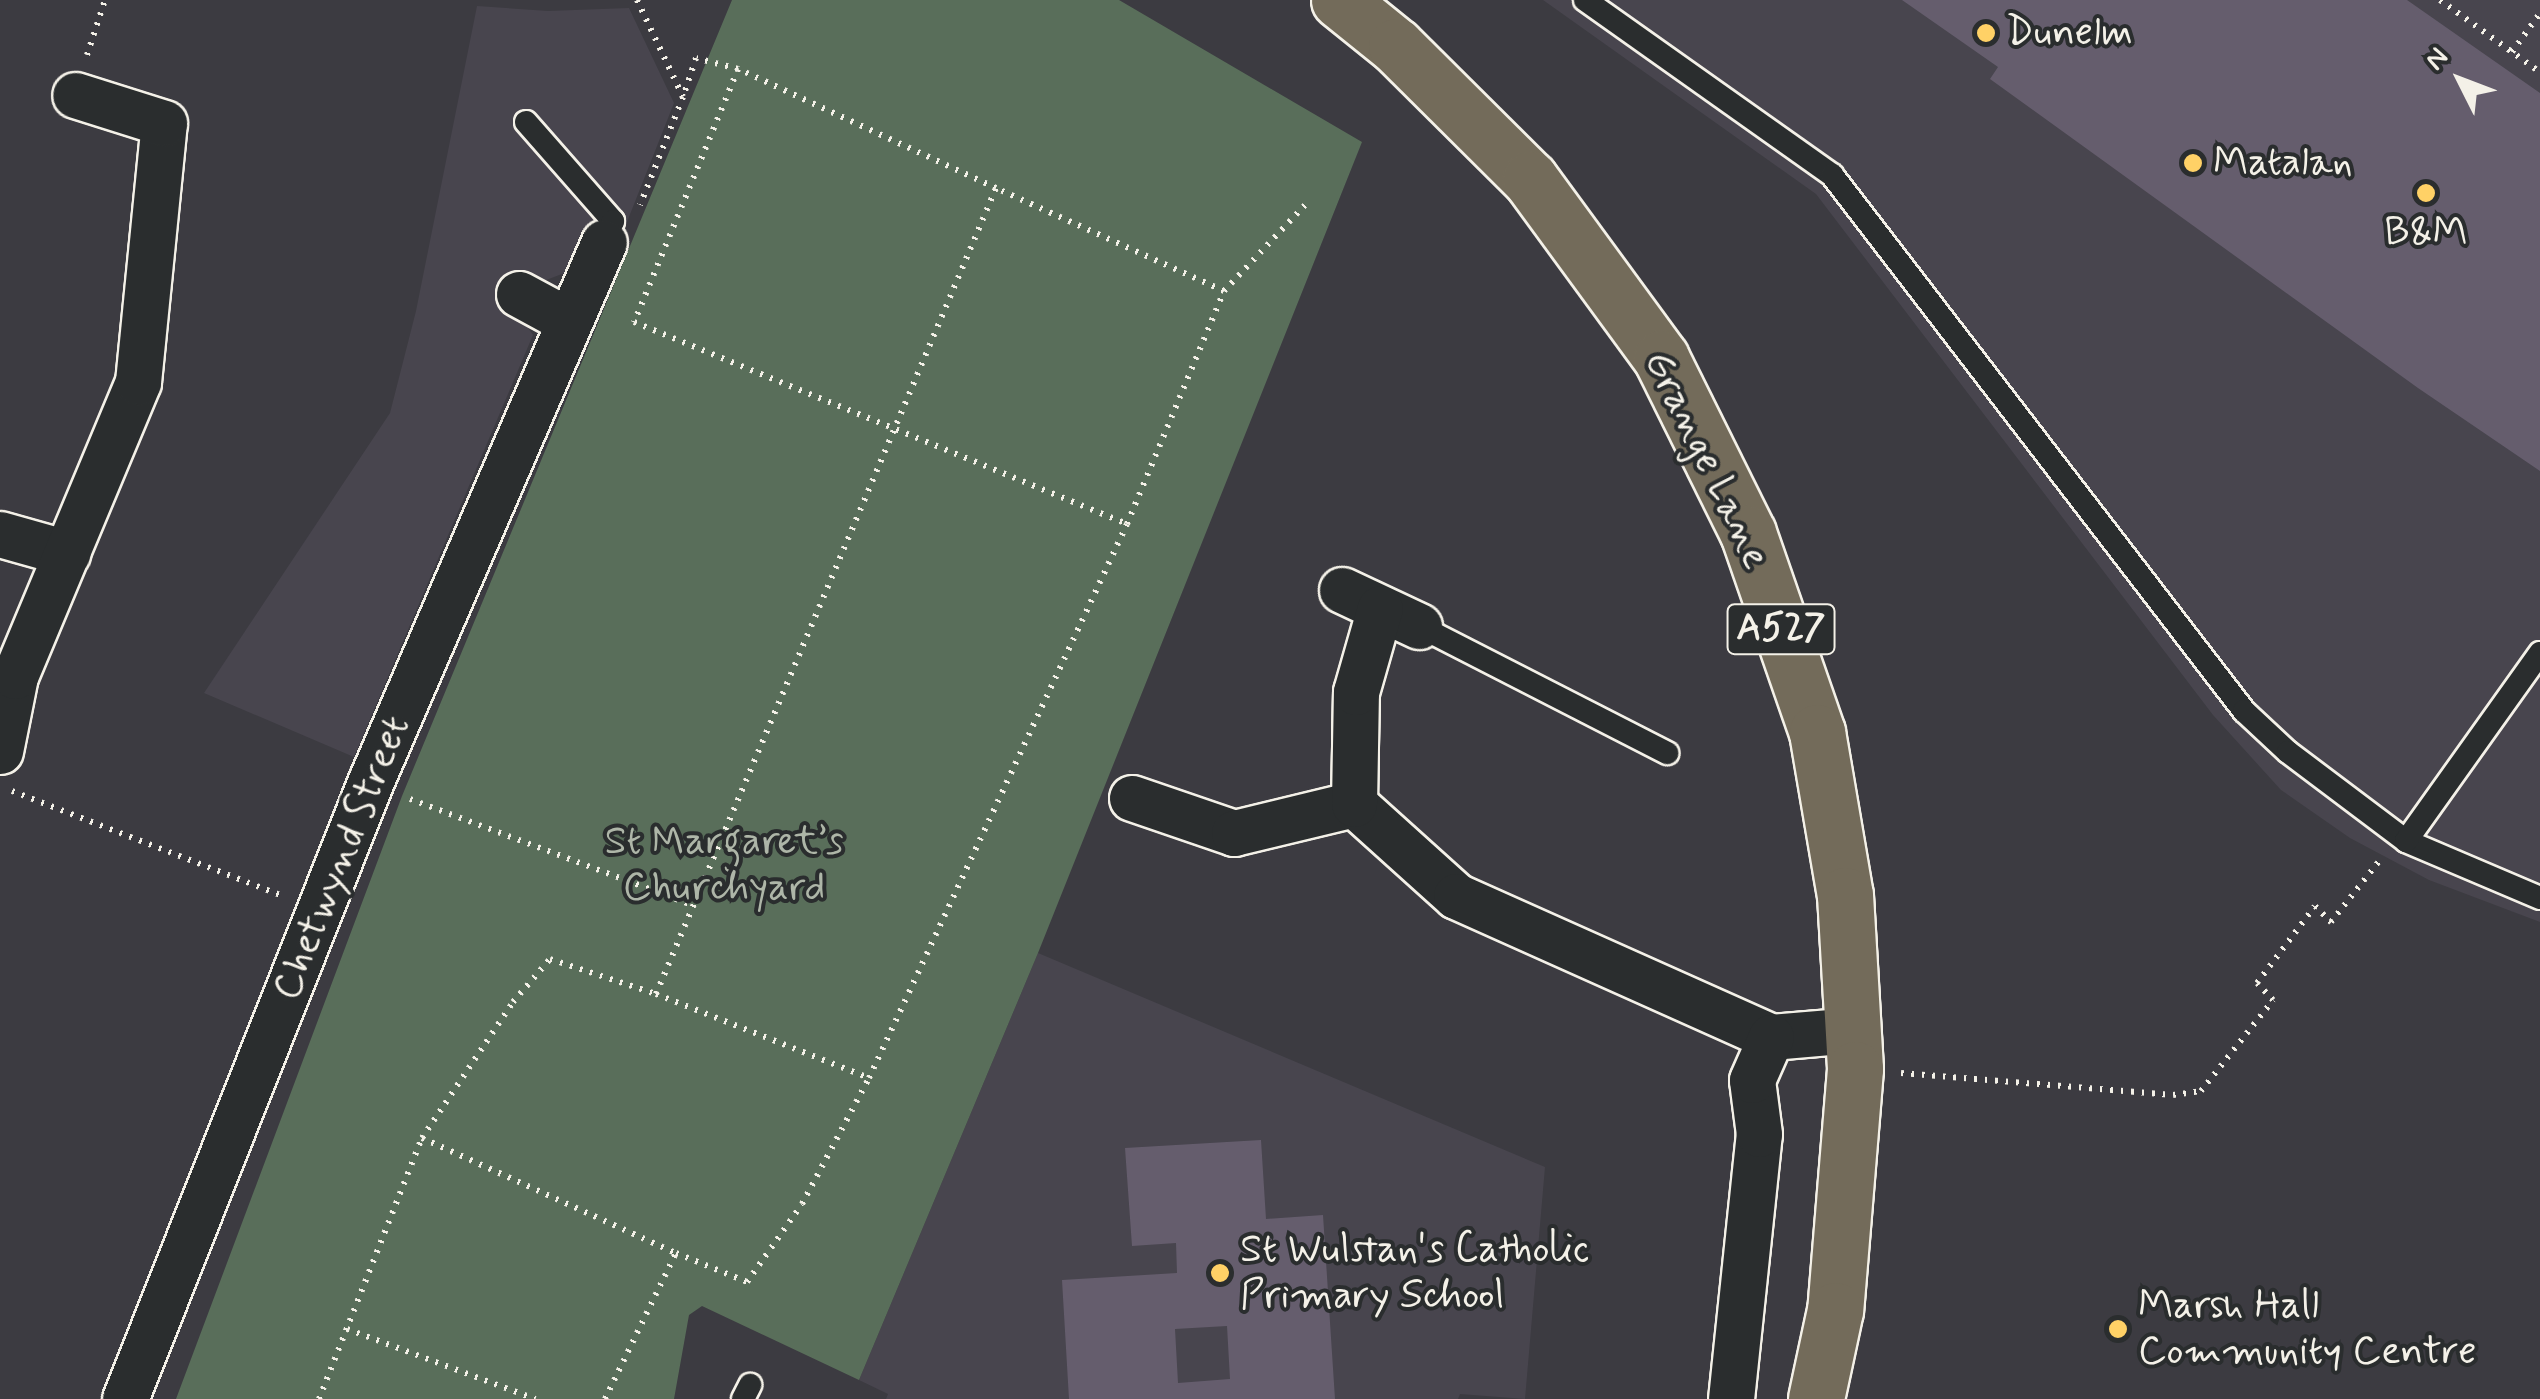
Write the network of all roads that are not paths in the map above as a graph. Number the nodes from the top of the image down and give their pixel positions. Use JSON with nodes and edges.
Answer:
{"nodes":[{"id":1,"x":1339,"y":0,"type":"edge"},
{"id":2,"x":1585,"y":0,"type":"edge"},
{"id":3,"x":75,"y":95,"type":"road end"},
{"id":4,"x":526,"y":122,"type":"dead end"},
{"id":5,"x":604,"y":242,"type":"joint"},
{"id":6,"x":518,"y":294,"type":"dead end"},
{"id":7,"x":569,"y":321,"type":"junction"},
{"id":8,"x":0,"y":534,"type":"edge"},
{"id":9,"x":66,"y":552,"type":"junction"},
{"id":10,"x":1380,"y":608,"type":"joint"},
{"id":11,"x":2540,"y":653,"type":"edge"},
{"id":12,"x":0,"y":751,"type":"edge"},
{"id":13,"x":1667,"y":753,"type":"dead end"},
{"id":14,"x":1132,"y":798,"type":"dead end"},
{"id":15,"x":1354,"y":804,"type":"junction"},
{"id":16,"x":2406,"y":841,"type":"junction"},
{"id":17,"x":2540,"y":898,"type":"edge"},
{"id":18,"x":1771,"y":1037,"type":"junction"},
{"id":19,"x":1853,"y":1049,"type":"junction"},
{"id":20,"x":125,"y":1399,"type":"edge"},
{"id":21,"x":1732,"y":1399,"type":"edge"},
{"id":22,"x":1816,"y":1399,"type":"edge"}],
"edges":[{"from":1,"to":19,"type":"highway","name":"Grange Lane","number":"A527"},
{"from":2,"to":16,"type":"lane"},
{"from":3,"to":9,"type":"street"},
{"from":4,"to":5,"type":"lane"},
{"from":5,"to":7,"type":"street","name":"Chetwynd Street"},
{"from":6,"to":7,"type":"street"},
{"from":7,"to":20,"type":"street","name":"Chetwynd Street"},
{"from":8,"to":9,"type":"street"},
{"from":9,"to":12,"type":"street"},
{"from":10,"to":13,"type":"lane"},
{"from":10,"to":15,"type":"street"},
{"from":11,"to":16,"type":"lane"},
{"from":14,"to":15,"type":"street"},
{"from":15,"to":18,"type":"street"},
{"from":16,"to":17,"type":"lane"},
{"from":18,"to":19,"type":"street"},
{"from":18,"to":21,"type":"street"},
{"from":19,"to":22,"type":"highway","name":"Grange Lane","number":"A527"}]}
